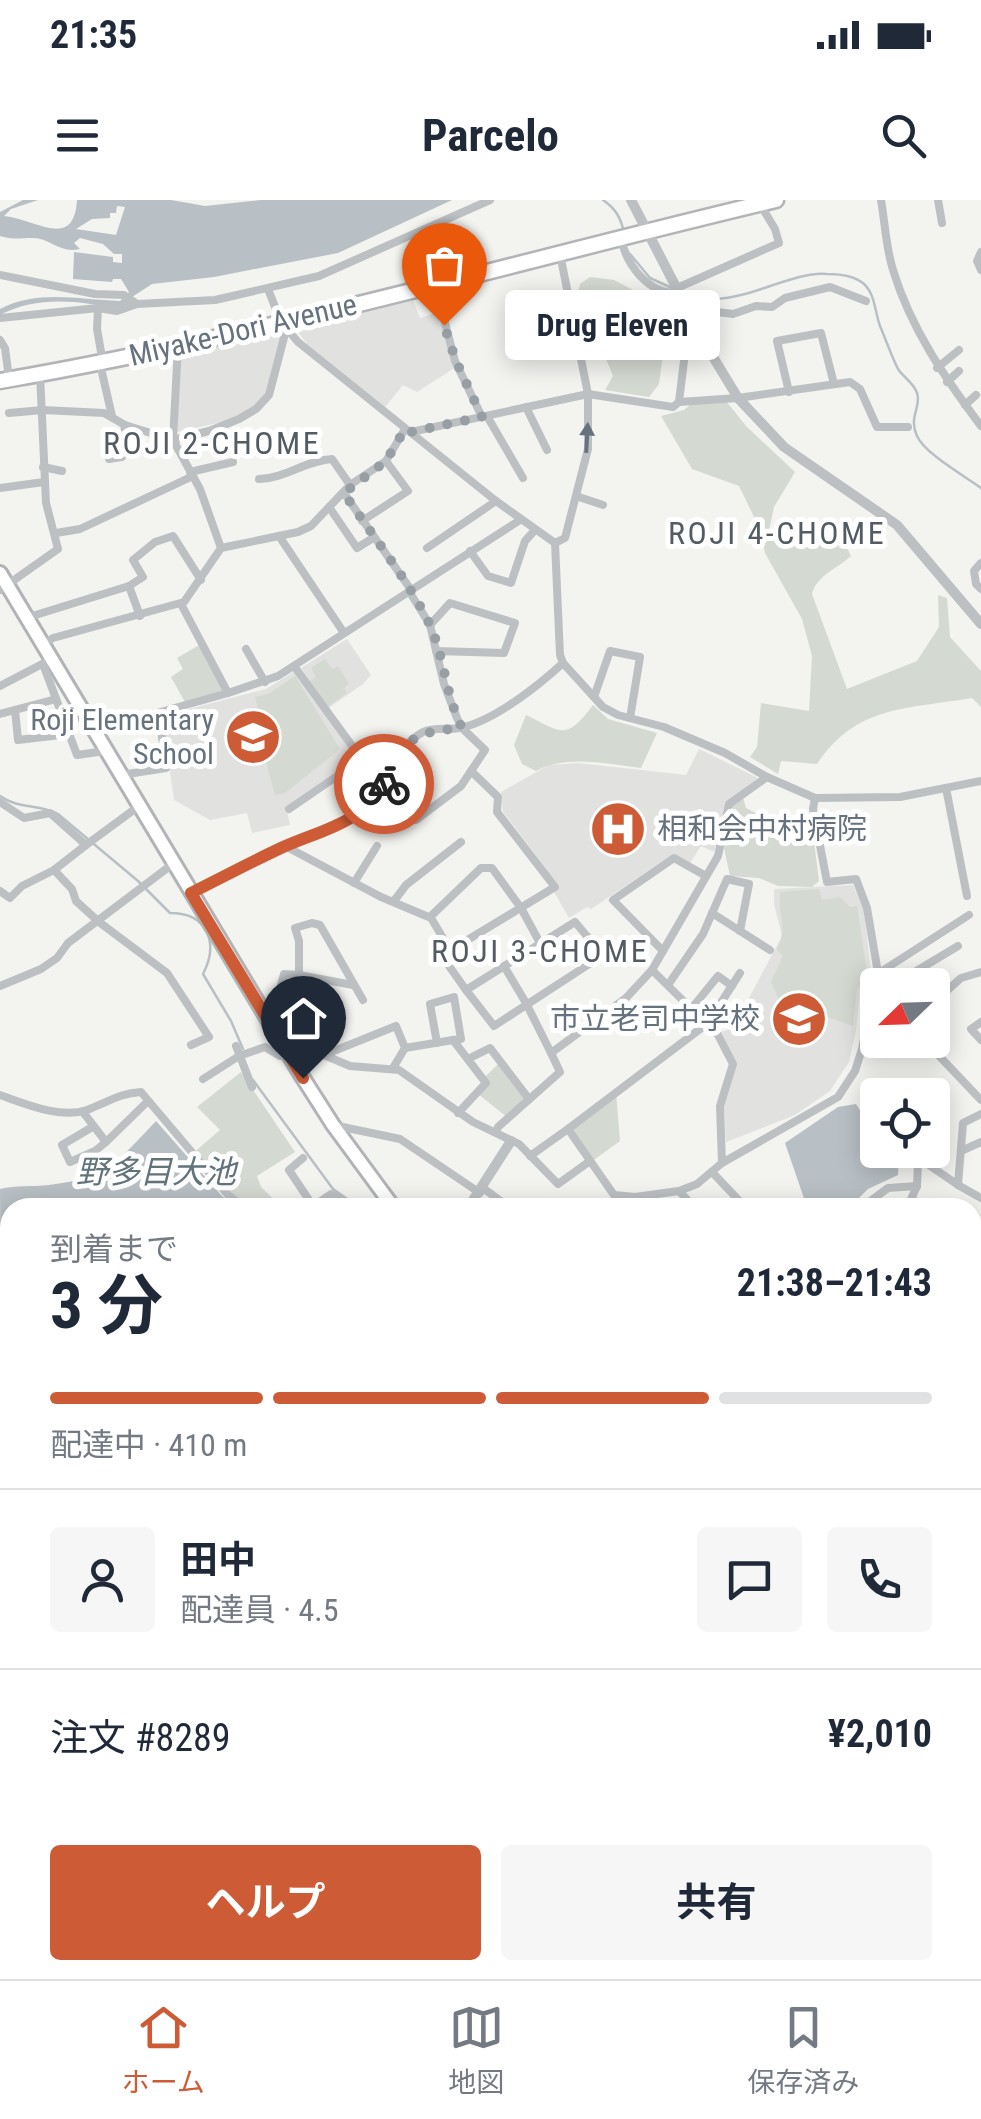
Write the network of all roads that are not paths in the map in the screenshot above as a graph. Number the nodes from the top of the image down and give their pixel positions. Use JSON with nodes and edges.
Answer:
{"nodes":[{"id":1,"x":490,"y":200,"type":"edge"},
{"id":2,"x":631,"y":200,"type":"edge"},
{"id":3,"x":881,"y":200,"type":"edge"},
{"id":4,"x":938,"y":200,"type":"edge"},
{"id":5,"x":768,"y":202,"type":"edge"},
{"id":6,"x":942,"y":223,"type":"dead end"},
{"id":7,"x":650,"y":232,"type":"junction"},
{"id":8,"x":621,"y":238,"type":"junction"},
{"id":9,"x":981,"y":252,"type":"edge"},
{"id":10,"x":560,"y":254,"type":"junction"},
{"id":11,"x":981,"y":270,"type":"edge"},
{"id":12,"x":0,"y":275,"type":"edge"},
{"id":13,"x":434,"y":284,"type":"junction"},
{"id":14,"x":268,"y":288,"type":"junction"},
{"id":15,"x":679,"y":294,"type":"junction"},
{"id":16,"x":131,"y":300,"type":"junction"},
{"id":17,"x":866,"y":301,"type":"dead end"},
{"id":18,"x":98,"y":308,"type":"junction"},
{"id":19,"x":0,"y":318,"type":"edge"},
{"id":20,"x":284,"y":326,"type":"junction"},
{"id":21,"x":687,"y":336,"type":"dead end"},
{"id":22,"x":0,"y":340,"type":"edge"},
{"id":23,"x":178,"y":346,"type":"junction"},
{"id":24,"x":959,"y":350,"type":"dead end"},
{"id":25,"x":101,"y":364,"type":"junction"},
{"id":26,"x":937,"y":368,"type":"junction"},
{"id":27,"x":959,"y":371,"type":"dead end"},
{"id":28,"x":40,"y":374,"type":"junction"},
{"id":29,"x":5,"y":380,"type":"edge"},
{"id":30,"x":947,"y":382,"type":"junction"},
{"id":31,"x":834,"y":384,"type":"junction"},
{"id":32,"x":789,"y":392,"type":"junction"},
{"id":33,"x":588,"y":394,"type":"junction"},
{"id":34,"x":976,"y":395,"type":"dead end"},
{"id":35,"x":738,"y":398,"type":"junction"},
{"id":36,"x":679,"y":402,"type":"junction"},
{"id":37,"x":964,"y":405,"type":"junction"},
{"id":38,"x":526,"y":408,"type":"junction"},
{"id":39,"x":43,"y":410,"type":"junction"},
{"id":40,"x":9,"y":413,"type":"dead end"},
{"id":41,"x":112,"y":416,"type":"junction"},
{"id":42,"x":484,"y":416,"type":"junction"},
{"id":43,"x":125,"y":424,"type":"junction"},
{"id":44,"x":908,"y":426,"type":"dead end"},
{"id":45,"x":981,"y":426,"type":"edge"},
{"id":46,"x":408,"y":431,"type":"junction"},
{"id":47,"x":173,"y":440,"type":"junction"},
{"id":48,"x":548,"y":450,"type":"dead end"},
{"id":49,"x":108,"y":459,"type":"dead end"},
{"id":50,"x":386,"y":461,"type":"junction"},
{"id":51,"x":233,"y":462,"type":"dead end"},
{"id":52,"x":43,"y":467,"type":"junction"},
{"id":53,"x":62,"y":471,"type":"dead end"},
{"id":54,"x":192,"y":474,"type":"junction"},
{"id":55,"x":523,"y":478,"type":"dead end"},
{"id":56,"x":259,"y":479,"type":"dead end"},
{"id":57,"x":44,"y":482,"type":"junction"},
{"id":58,"x":0,"y":488,"type":"edge"},
{"id":59,"x":347,"y":489,"type":"junction"},
{"id":60,"x":576,"y":496,"type":"junction"},
{"id":61,"x":496,"y":501,"type":"junction"},
{"id":62,"x":603,"y":505,"type":"dead end"},
{"id":63,"x":329,"y":508,"type":"junction"},
{"id":64,"x":520,"y":520,"type":"junction"},
{"id":65,"x":362,"y":521,"type":"junction"},
{"id":66,"x":535,"y":530,"type":"junction"},
{"id":67,"x":56,"y":533,"type":"junction"},
{"id":68,"x":279,"y":536,"type":"junction"},
{"id":69,"x":374,"y":538,"type":"junction"},
{"id":70,"x":555,"y":542,"type":"junction"},
{"id":71,"x":221,"y":548,"type":"junction"},
{"id":72,"x":427,"y":548,"type":"dead end"},
{"id":73,"x":470,"y":551,"type":"junction"},
{"id":74,"x":981,"y":563,"type":"edge"},
{"id":75,"x":0,"y":573,"type":"edge"},
{"id":76,"x":200,"y":580,"type":"junction"},
{"id":77,"x":128,"y":586,"type":"junction"},
{"id":78,"x":4,"y":588,"type":"edge"},
{"id":79,"x":981,"y":589,"type":"edge"},
{"id":80,"x":410,"y":590,"type":"junction"},
{"id":81,"x":181,"y":604,"type":"junction"},
{"id":82,"x":140,"y":616,"type":"junction"},
{"id":83,"x":26,"y":618,"type":"junction"},
{"id":84,"x":981,"y":624,"type":"edge"},
{"id":85,"x":430,"y":626,"type":"junction"},
{"id":86,"x":344,"y":633,"type":"junction"},
{"id":87,"x":246,"y":648,"type":"dead end"},
{"id":88,"x":436,"y":651,"type":"junction"},
{"id":89,"x":45,"y":656,"type":"junction"},
{"id":90,"x":563,"y":663,"type":"junction"},
{"id":91,"x":294,"y":666,"type":"junction"},
{"id":92,"x":266,"y":682,"type":"junction"},
{"id":93,"x":0,"y":686,"type":"edge"},
{"id":94,"x":228,"y":694,"type":"junction"},
{"id":95,"x":594,"y":697,"type":"junction"},
{"id":96,"x":56,"y":699,"type":"junction"},
{"id":97,"x":14,"y":710,"type":"junction"},
{"id":98,"x":0,"y":714,"type":"edge"},
{"id":99,"x":159,"y":714,"type":"junction"},
{"id":100,"x":630,"y":718,"type":"junction"},
{"id":101,"x":462,"y":728,"type":"junction"},
{"id":102,"x":93,"y":731,"type":"junction"},
{"id":103,"x":69,"y":734,"type":"junction"},
{"id":104,"x":105,"y":751,"type":"junction"},
{"id":105,"x":362,"y":760,"type":"junction"},
{"id":106,"x":471,"y":771,"type":"junction"},
{"id":107,"x":120,"y":775,"type":"junction"},
{"id":108,"x":767,"y":777,"type":"junction"},
{"id":109,"x":981,"y":781,"type":"edge"},
{"id":110,"x":382,"y":787,"type":"junction"},
{"id":111,"x":946,"y":788,"type":"junction"},
{"id":112,"x":816,"y":798,"type":"junction"},
{"id":113,"x":372,"y":799,"type":"junction"},
{"id":114,"x":0,"y":802,"type":"edge"},
{"id":115,"x":139,"y":806,"type":"junction"},
{"id":116,"x":289,"y":809,"type":"dead end"},
{"id":117,"x":89,"y":842,"type":"junction"},
{"id":118,"x":462,"y":842,"type":"dead end"},
{"id":119,"x":285,"y":846,"type":"junction"},
{"id":120,"x":377,"y":846,"type":"dead end"},
{"id":121,"x":174,"y":864,"type":"junction"},
{"id":122,"x":54,"y":870,"type":"junction"},
{"id":123,"x":706,"y":876,"type":"junction"},
{"id":124,"x":354,"y":883,"type":"junction"},
{"id":125,"x":0,"y":891,"type":"edge"},
{"id":126,"x":191,"y":893,"type":"junction"},
{"id":127,"x":967,"y":896,"type":"dead end"},
{"id":128,"x":394,"y":901,"type":"junction"},
{"id":129,"x":521,"y":908,"type":"junction"},
{"id":130,"x":712,"y":913,"type":"junction"},
{"id":131,"x":969,"y":915,"type":"dead end"},
{"id":132,"x":430,"y":917,"type":"junction"},
{"id":133,"x":99,"y":922,"type":"junction"},
{"id":134,"x":740,"y":931,"type":"junction"},
{"id":135,"x":540,"y":943,"type":"junction"},
{"id":136,"x":958,"y":946,"type":"dead end"},
{"id":137,"x":770,"y":950,"type":"dead end"},
{"id":138,"x":663,"y":951,"type":"junction"},
{"id":139,"x":446,"y":953,"type":"junction"},
{"id":140,"x":504,"y":966,"type":"junction"},
{"id":141,"x":878,"y":968,"type":"edge"},
{"id":142,"x":887,"y":968,"type":"edge"},
{"id":143,"x":921,"y":968,"type":"edge"},
{"id":144,"x":652,"y":970,"type":"junction"},
{"id":145,"x":981,"y":972,"type":"edge"},
{"id":146,"x":740,"y":973,"type":"dead end"},
{"id":147,"x":299,"y":976,"type":"junction"},
{"id":148,"x":354,"y":985,"type":"junction"},
{"id":149,"x":668,"y":985,"type":"junction"},
{"id":150,"x":0,"y":986,"type":"edge"},
{"id":151,"x":732,"y":986,"type":"junction"},
{"id":152,"x":950,"y":988,"type":"edge"},
{"id":153,"x":466,"y":990,"type":"junction"},
{"id":154,"x":362,"y":1000,"type":"dead end"},
{"id":155,"x":526,"y":1003,"type":"junction"},
{"id":156,"x":692,"y":1008,"type":"junction"},
{"id":157,"x":267,"y":1018,"type":"junction"},
{"id":158,"x":981,"y":1022,"type":"edge"},
{"id":159,"x":708,"y":1023,"type":"junction"},
{"id":160,"x":453,"y":1040,"type":"junction"},
{"id":161,"x":981,"y":1040,"type":"edge"},
{"id":162,"x":437,"y":1043,"type":"junction"},
{"id":163,"x":191,"y":1046,"type":"dead end"},
{"id":164,"x":236,"y":1046,"type":"dead end"},
{"id":165,"x":405,"y":1048,"type":"junction"},
{"id":166,"x":550,"y":1053,"type":"junction"},
{"id":167,"x":243,"y":1054,"type":"junction"},
{"id":168,"x":324,"y":1055,"type":"junction"},
{"id":169,"x":290,"y":1056,"type":"junction"},
{"id":170,"x":860,"y":1056,"type":"edge"},
{"id":171,"x":941,"y":1058,"type":"edge"},
{"id":172,"x":468,"y":1059,"type":"junction"},
{"id":173,"x":392,"y":1068,"type":"junction"},
{"id":174,"x":203,"y":1078,"type":"dead end"},
{"id":175,"x":252,"y":1087,"type":"dead end"},
{"id":176,"x":0,"y":1095,"type":"edge"},
{"id":177,"x":528,"y":1099,"type":"junction"},
{"id":178,"x":981,"y":1100,"type":"edge"},
{"id":179,"x":147,"y":1102,"type":"junction"},
{"id":180,"x":83,"y":1112,"type":"junction"},
{"id":181,"x":458,"y":1113,"type":"junction"},
{"id":182,"x":981,"y":1114,"type":"edge"},
{"id":183,"x":332,"y":1125,"type":"junction"},
{"id":184,"x":94,"y":1126,"type":"junction"},
{"id":185,"x":568,"y":1129,"type":"junction"},
{"id":186,"x":496,"y":1132,"type":"junction"},
{"id":187,"x":511,"y":1141,"type":"junction"},
{"id":188,"x":106,"y":1142,"type":"junction"},
{"id":189,"x":981,"y":1142,"type":"edge"},
{"id":190,"x":960,"y":1151,"type":"junction"},
{"id":191,"x":530,"y":1156,"type":"junction"},
{"id":192,"x":304,"y":1158,"type":"dead end"},
{"id":193,"x":590,"y":1161,"type":"junction"},
{"id":194,"x":722,"y":1164,"type":"junction"},
{"id":195,"x":712,"y":1172,"type":"junction"},
{"id":196,"x":958,"y":1184,"type":"junction"},
{"id":197,"x":917,"y":1186,"type":"junction"},
{"id":198,"x":482,"y":1190,"type":"junction"},
{"id":199,"x":679,"y":1191,"type":"junction"},
{"id":200,"x":635,"y":1197,"type":"joint"},
{"id":201,"x":231,"y":1198,"type":"edge"},
{"id":202,"x":307,"y":1198,"type":"edge"},
{"id":203,"x":387,"y":1198,"type":"edge"},
{"id":204,"x":476,"y":1198,"type":"edge"},
{"id":205,"x":494,"y":1198,"type":"edge"},
{"id":206,"x":613,"y":1198,"type":"edge"},
{"id":207,"x":628,"y":1198,"type":"edge"},
{"id":208,"x":686,"y":1198,"type":"edge"},
{"id":209,"x":737,"y":1198,"type":"edge"},
{"id":210,"x":874,"y":1198,"type":"edge"},
{"id":211,"x":912,"y":1198,"type":"edge"},
{"id":212,"x":981,"y":1198,"type":"edge"}],
"edges":[{"from":1,"to":14,"type":"street"},
{"from":2,"to":7,"type":"street"},
{"from":3,"to":26,"type":"street"},
{"from":4,"to":6,"type":"street"},
{"from":5,"to":7,"type":"highway","name":"Miyake-Dori Avenue"},
{"from":5,"to":15,"type":"street"},
{"from":7,"to":8,"type":"highway","name":"Miyake-Dori Avenue"},
{"from":7,"to":15,"type":"street"},
{"from":8,"to":10,"type":"highway","name":"Miyake-Dori Avenue"},
{"from":8,"to":15,"type":"street"},
{"from":9,"to":11,"type":"street"},
{"from":10,"to":13,"type":"highway","name":"Miyake-Dori Avenue"},
{"from":10,"to":33,"type":"street"},
{"from":12,"to":16,"type":"street"},
{"from":13,"to":20,"type":"highway","name":"Miyake-Dori Avenue"},
{"from":13,"to":42,"type":"street"},
{"from":14,"to":16,"type":"street"},
{"from":14,"to":20,"type":"street"},
{"from":15,"to":17,"type":"street"},
{"from":15,"to":35,"type":"street"},
{"from":16,"to":18,"type":"street"},
{"from":18,"to":19,"type":"street"},
{"from":18,"to":25,"type":"street"},
{"from":20,"to":23,"type":"highway","name":"Miyake-Dori Avenue"},
{"from":20,"to":46,"type":"street"},
{"from":20,"to":47,"type":"street"},
{"from":21,"to":36,"type":"street"},
{"from":22,"to":29,"type":"street"},
{"from":23,"to":25,"type":"highway","name":"Miyake-Dori Avenue"},
{"from":23,"to":47,"type":"street"},
{"from":24,"to":26,"type":"street"},
{"from":25,"to":28,"type":"highway","name":"Miyake-Dori Avenue"},
{"from":25,"to":41,"type":"street"},
{"from":26,"to":30,"type":"street"},
{"from":27,"to":30,"type":"street"},
{"from":28,"to":29,"type":"highway","name":"Miyake-Dori Avenue"},
{"from":28,"to":39,"type":"street"},
{"from":30,"to":37,"type":"street"},
{"from":31,"to":32,"type":"street"},
{"from":31,"to":32,"type":"street"},
{"from":31,"to":44,"type":"street"},
{"from":32,"to":35,"type":"street"},
{"from":33,"to":36,"type":"street"},
{"from":33,"to":38,"type":"street"},
{"from":60,"to":33,"type":"street","one_way":true},
{"from":34,"to":37,"type":"street"},
{"from":35,"to":36,"type":"street"},
{"from":35,"to":84,"type":"street"},
{"from":37,"to":45,"type":"street"},
{"from":38,"to":42,"type":"street"},
{"from":38,"to":48,"type":"street"},
{"from":39,"to":40,"type":"street"},
{"from":39,"to":41,"type":"street"},
{"from":39,"to":52,"type":"street"},
{"from":41,"to":43,"type":"street"},
{"from":42,"to":46,"type":"street"},
{"from":42,"to":55,"type":"street"},
{"from":43,"to":47,"type":"street"},
{"from":43,"to":49,"type":"street"},
{"from":46,"to":50,"type":"street"},
{"from":46,"to":61,"type":"street"},
{"from":47,"to":54,"type":"street"},
{"from":50,"to":59,"type":"street"},
{"from":50,"to":65,"type":"street"},
{"from":51,"to":54,"type":"street"},
{"from":52,"to":53,"type":"street"},
{"from":52,"to":57,"type":"street"},
{"from":54,"to":67,"type":"street"},
{"from":54,"to":71,"type":"street"},
{"from":56,"to":59,"type":"street"},
{"from":57,"to":58,"type":"street"},
{"from":57,"to":67,"type":"street"},
{"from":59,"to":63,"type":"street"},
{"from":59,"to":65,"type":"street"},
{"from":60,"to":62,"type":"street"},
{"from":60,"to":70,"type":"street"},
{"from":61,"to":64,"type":"street"},
{"from":61,"to":72,"type":"street"},
{"from":63,"to":68,"type":"street"},
{"from":63,"to":69,"type":"street"},
{"from":64,"to":66,"type":"street"},
{"from":64,"to":73,"type":"street"},
{"from":65,"to":69,"type":"street"},
{"from":66,"to":70,"type":"street"},
{"from":66,"to":73,"type":"street"},
{"from":67,"to":78,"type":"street"},
{"from":68,"to":71,"type":"street"},
{"from":68,"to":86,"type":"street"},
{"from":69,"to":80,"type":"street"},
{"from":70,"to":90,"type":"street"},
{"from":71,"to":76,"type":"street"},
{"from":73,"to":80,"type":"street"},
{"from":74,"to":79,"type":"street"},
{"from":75,"to":78,"type":"main road"},
{"from":76,"to":77,"type":"street"},
{"from":76,"to":81,"type":"street"},
{"from":77,"to":82,"type":"street"},
{"from":77,"to":83,"type":"street"},
{"from":78,"to":83,"type":"main road"},
{"from":80,"to":85,"type":"street"},
{"from":80,"to":86,"type":"street"},
{"from":81,"to":82,"type":"street"},
{"from":81,"to":94,"type":"street"},
{"from":82,"to":89,"type":"street"},
{"from":83,"to":89,"type":"main road"},
{"from":85,"to":88,"type":"street"},
{"from":85,"to":88,"type":"street"},
{"from":86,"to":91,"type":"street"},
{"from":87,"to":92,"type":"street"},
{"from":88,"to":101,"type":"street"},
{"from":89,"to":93,"type":"street"},
{"from":89,"to":96,"type":"street"},
{"from":89,"to":102,"type":"main road"},
{"from":90,"to":95,"type":"street"},
{"from":90,"to":101,"type":"street"},
{"from":91,"to":92,"type":"street"},
{"from":91,"to":105,"type":"street"},
{"from":92,"to":94,"type":"street"},
{"from":94,"to":99,"type":"street"},
{"from":95,"to":100,"type":"street"},
{"from":95,"to":100,"type":"street"},
{"from":96,"to":97,"type":"street"},
{"from":96,"to":103,"type":"street"},
{"from":97,"to":98,"type":"street"},
{"from":97,"to":103,"type":"street"},
{"from":99,"to":102,"type":"street"},
{"from":99,"to":107,"type":"street"},
{"from":100,"to":108,"type":"street"},
{"from":101,"to":106,"type":"street"},
{"from":101,"to":110,"type":"street"},
{"from":102,"to":104,"type":"main road"},
{"from":103,"to":104,"type":"street"},
{"from":104,"to":107,"type":"main road"},
{"from":105,"to":110,"type":"street"},
{"from":105,"to":116,"type":"street"},
{"from":106,"to":113,"type":"street"},
{"from":106,"to":129,"type":"street"},
{"from":107,"to":115,"type":"main road"},
{"from":108,"to":112,"type":"street"},
{"from":108,"to":123,"type":"street"},
{"from":109,"to":111,"type":"street"},
{"from":110,"to":113,"type":"street"},
{"from":111,"to":112,"type":"street"},
{"from":111,"to":127,"type":"street"},
{"from":112,"to":141,"type":"street"},
{"from":113,"to":119,"type":"street"},
{"from":114,"to":117,"type":"street"},
{"from":115,"to":117,"type":"street"},
{"from":115,"to":121,"type":"main road"},
{"from":117,"to":122,"type":"street"},
{"from":118,"to":128,"type":"street"},
{"from":119,"to":124,"type":"street"},
{"from":119,"to":126,"type":"street"},
{"from":120,"to":124,"type":"street"},
{"from":121,"to":126,"type":"main road"},
{"from":121,"to":133,"type":"street"},
{"from":122,"to":125,"type":"street"},
{"from":122,"to":133,"type":"street"},
{"from":123,"to":138,"type":"street"},
{"from":123,"to":138,"type":"street"},
{"from":124,"to":128,"type":"street"},
{"from":126,"to":157,"type":"main road"},
{"from":128,"to":132,"type":"street"},
{"from":129,"to":132,"type":"street"},
{"from":129,"to":135,"type":"street"},
{"from":129,"to":139,"type":"street"},
{"from":130,"to":134,"type":"street"},
{"from":130,"to":134,"type":"street"},
{"from":130,"to":149,"type":"street"},
{"from":131,"to":142,"type":"street"},
{"from":132,"to":139,"type":"street"},
{"from":133,"to":150,"type":"street"},
{"from":133,"to":163,"type":"street"},
{"from":134,"to":137,"type":"street"},
{"from":135,"to":140,"type":"street"},
{"from":135,"to":155,"type":"street"},
{"from":136,"to":143,"type":"street"},
{"from":138,"to":144,"type":"street"},
{"from":139,"to":153,"type":"street"},
{"from":140,"to":153,"type":"street"},
{"from":140,"to":155,"type":"street"},
{"from":144,"to":149,"type":"street"},
{"from":144,"to":166,"type":"street"},
{"from":145,"to":152,"type":"street"},
{"from":146,"to":151,"type":"street"},
{"from":147,"to":148,"type":"street"},
{"from":147,"to":148,"type":"street"},
{"from":147,"to":157,"type":"street"},
{"from":148,"to":154,"type":"street"},
{"from":149,"to":156,"type":"street"},
{"from":151,"to":156,"type":"street"},
{"from":151,"to":159,"type":"street"},
{"from":153,"to":155,"type":"street"},
{"from":155,"to":166,"type":"street"},
{"from":156,"to":159,"type":"street"},
{"from":157,"to":169,"type":"main road"},
{"from":158,"to":161,"type":"street"},
{"from":159,"to":185,"type":"street"},
{"from":159,"to":194,"type":"street"},
{"from":160,"to":162,"type":"street"},
{"from":160,"to":162,"type":"street"},
{"from":160,"to":172,"type":"street"},
{"from":162,"to":165,"type":"street"},
{"from":164,"to":167,"type":"street"},
{"from":165,"to":168,"type":"street"},
{"from":165,"to":173,"type":"street"},
{"from":166,"to":177,"type":"street"},
{"from":167,"to":169,"type":"street"},
{"from":167,"to":174,"type":"street"},
{"from":167,"to":175,"type":"street"},
{"from":168,"to":169,"type":"street"},
{"from":168,"to":173,"type":"street"},
{"from":169,"to":183,"type":"main road"},
{"from":170,"to":194,"type":"street"},
{"from":171,"to":178,"type":"street"},
{"from":172,"to":177,"type":"street"},
{"from":172,"to":181,"type":"street"},
{"from":173,"to":181,"type":"street"},
{"from":176,"to":180,"type":"street"},
{"from":177,"to":186,"type":"street"},
{"from":179,"to":180,"type":"street"},
{"from":179,"to":188,"type":"street"},
{"from":179,"to":201,"type":"street"},
{"from":180,"to":184,"type":"street"},
{"from":181,"to":186,"type":"street"},
{"from":182,"to":190,"type":"street"},
{"from":183,"to":198,"type":"street"},
{"from":183,"to":203,"type":"main road"},
{"from":184,"to":188,"type":"street"},
{"from":184,"to":188,"type":"street"},
{"from":185,"to":191,"type":"street"},
{"from":185,"to":193,"type":"street"},
{"from":186,"to":187,"type":"street"},
{"from":187,"to":191,"type":"street"},
{"from":187,"to":198,"type":"street"},
{"from":189,"to":190,"type":"street"},
{"from":190,"to":196,"type":"street"},
{"from":191,"to":193,"type":"street"},
{"from":192,"to":202,"type":"street"},
{"from":193,"to":206,"type":"street"},
{"from":194,"to":195,"type":"street"},
{"from":195,"to":199,"type":"street"},
{"from":195,"to":209,"type":"street"},
{"from":196,"to":197,"type":"street"},
{"from":196,"to":212,"type":"street"},
{"from":197,"to":210,"type":"street"},
{"from":197,"to":211,"type":"street"},
{"from":198,"to":204,"type":"street"},
{"from":198,"to":205,"type":"street"},
{"from":199,"to":200,"type":"street"},
{"from":199,"to":208,"type":"street"},
{"from":200,"to":207,"type":"street"}]}
